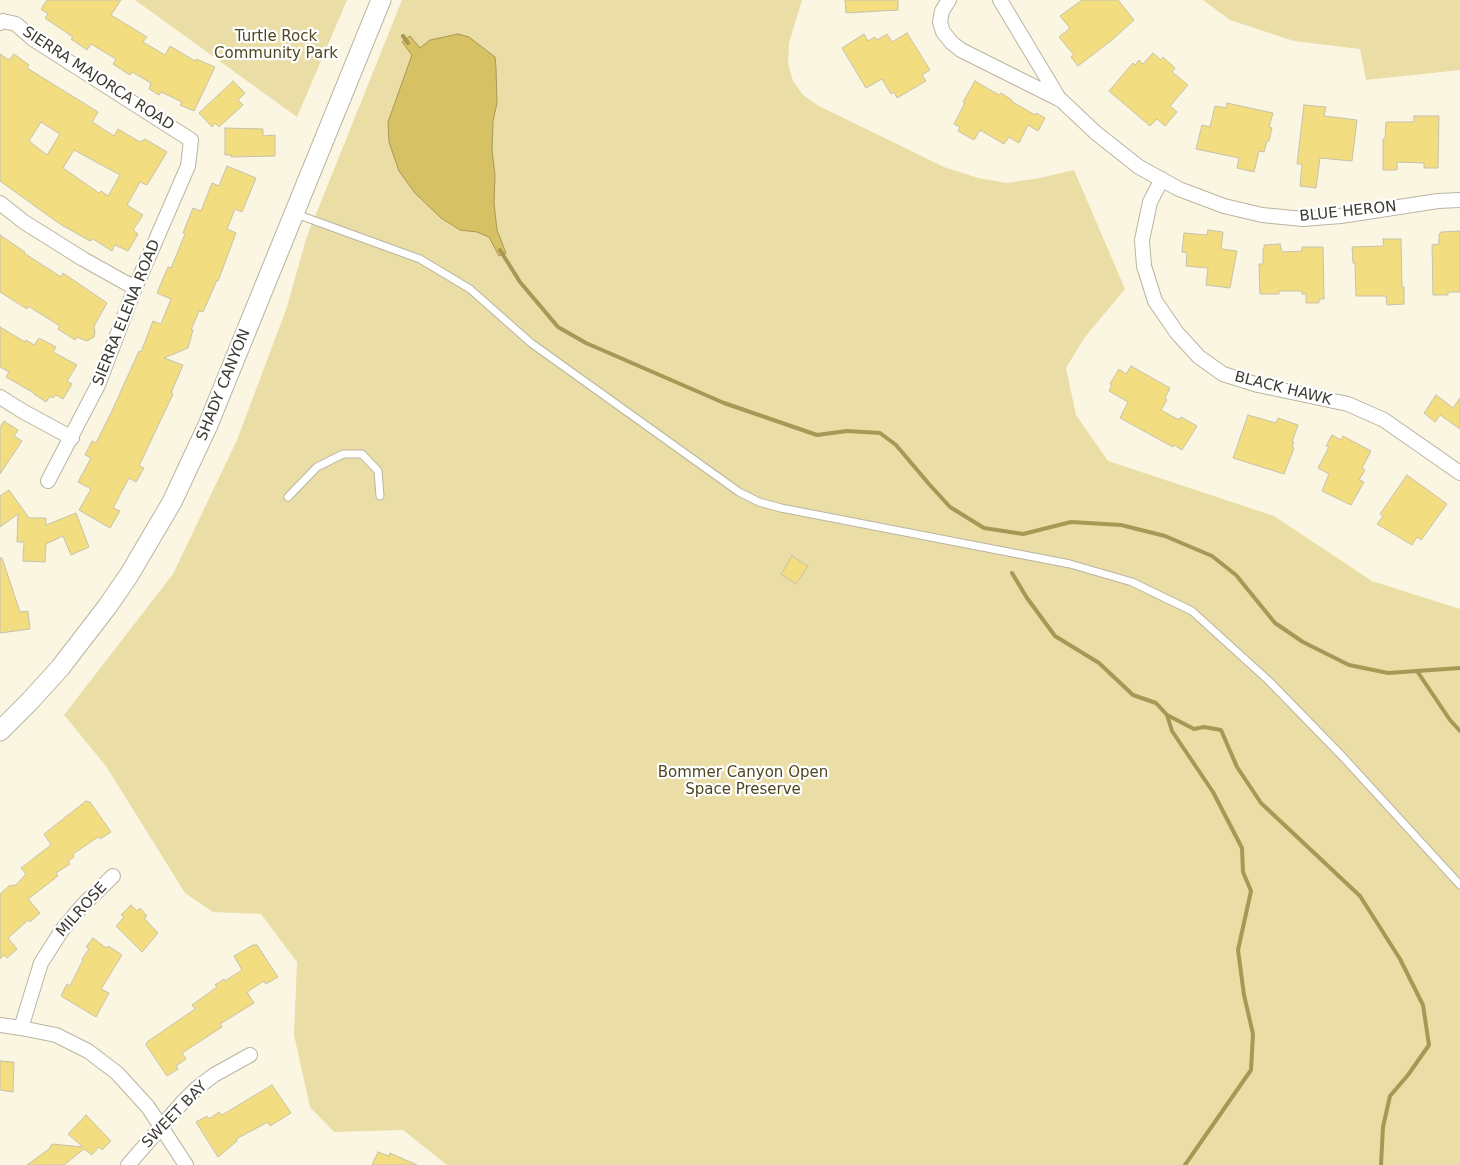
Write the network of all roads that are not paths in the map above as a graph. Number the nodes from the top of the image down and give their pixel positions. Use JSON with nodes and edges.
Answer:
{"nodes":[{"id":1,"x":381,"y":0,"type":"edge"},
{"id":2,"x":949,"y":0,"type":"edge"},
{"id":3,"x":1000,"y":0,"type":"edge"},
{"id":4,"x":2,"y":22,"type":"edge"},
{"id":5,"x":1061,"y":100,"type":"junction"},
{"id":6,"x":191,"y":140,"type":"joint"},
{"id":7,"x":1162,"y":179,"type":"junction"},
{"id":8,"x":1460,"y":200,"type":"edge"},
{"id":9,"x":0,"y":203,"type":"edge"},
{"id":10,"x":294,"y":213,"type":"junction"},
{"id":11,"x":135,"y":288,"type":"junction"},
{"id":12,"x":0,"y":397,"type":"edge"},
{"id":13,"x":72,"y":438,"type":"junction"},
{"id":14,"x":1460,"y":473,"type":"edge"},
{"id":15,"x":48,"y":481,"type":"dead end"},
{"id":16,"x":380,"y":496,"type":"dead end"},
{"id":17,"x":288,"y":497,"type":"dead end"},
{"id":18,"x":0,"y":732,"type":"edge"},
{"id":19,"x":113,"y":876,"type":"dead end"},
{"id":20,"x":1460,"y":885,"type":"edge"},
{"id":21,"x":0,"y":1026,"type":"edge"},
{"id":22,"x":21,"y":1028,"type":"junction"},
{"id":23,"x":250,"y":1055,"type":"dead end"},
{"id":24,"x":161,"y":1128,"type":"junction"},
{"id":25,"x":128,"y":1165,"type":"edge"},
{"id":26,"x":186,"y":1165,"type":"edge"}],
"edges":[{"from":1,"to":10,"type":"main road","name":"SHADY CANYON"},
{"from":2,"to":5,"type":"street","name":"BLUE HERON"},
{"from":3,"to":5,"type":"street","name":"BLUE HERON"},
{"from":4,"to":6,"type":"street","name":"SIERRA MAJORCA ROAD"},
{"from":5,"to":7,"type":"street","name":"BLUE HERON"},
{"from":6,"to":11,"type":"street","name":"SIERRA ELENA ROAD"},
{"from":7,"to":8,"type":"street","name":"BLUE HERON"},
{"from":7,"to":14,"type":"street","name":"BLACK HAWK"},
{"from":9,"to":11,"type":"street"},
{"from":10,"to":18,"type":"main road","name":"SHADY CANYON"},
{"from":10,"to":20,"type":"lane"},
{"from":11,"to":13,"type":"street","name":"SIERRA ELENA ROAD"},
{"from":12,"to":13,"type":"street"},
{"from":13,"to":15,"type":"street","name":"SIERRA ELENA ROAD"},
{"from":16,"to":17,"type":"lane"},
{"from":19,"to":22,"type":"street","name":"MILROSE"},
{"from":21,"to":22,"type":"street"},
{"from":22,"to":24,"type":"street"},
{"from":23,"to":24,"type":"street","name":"SWEET BAY"},
{"from":24,"to":25,"type":"street","name":"SWEET BAY"},
{"from":24,"to":26,"type":"street"}]}
